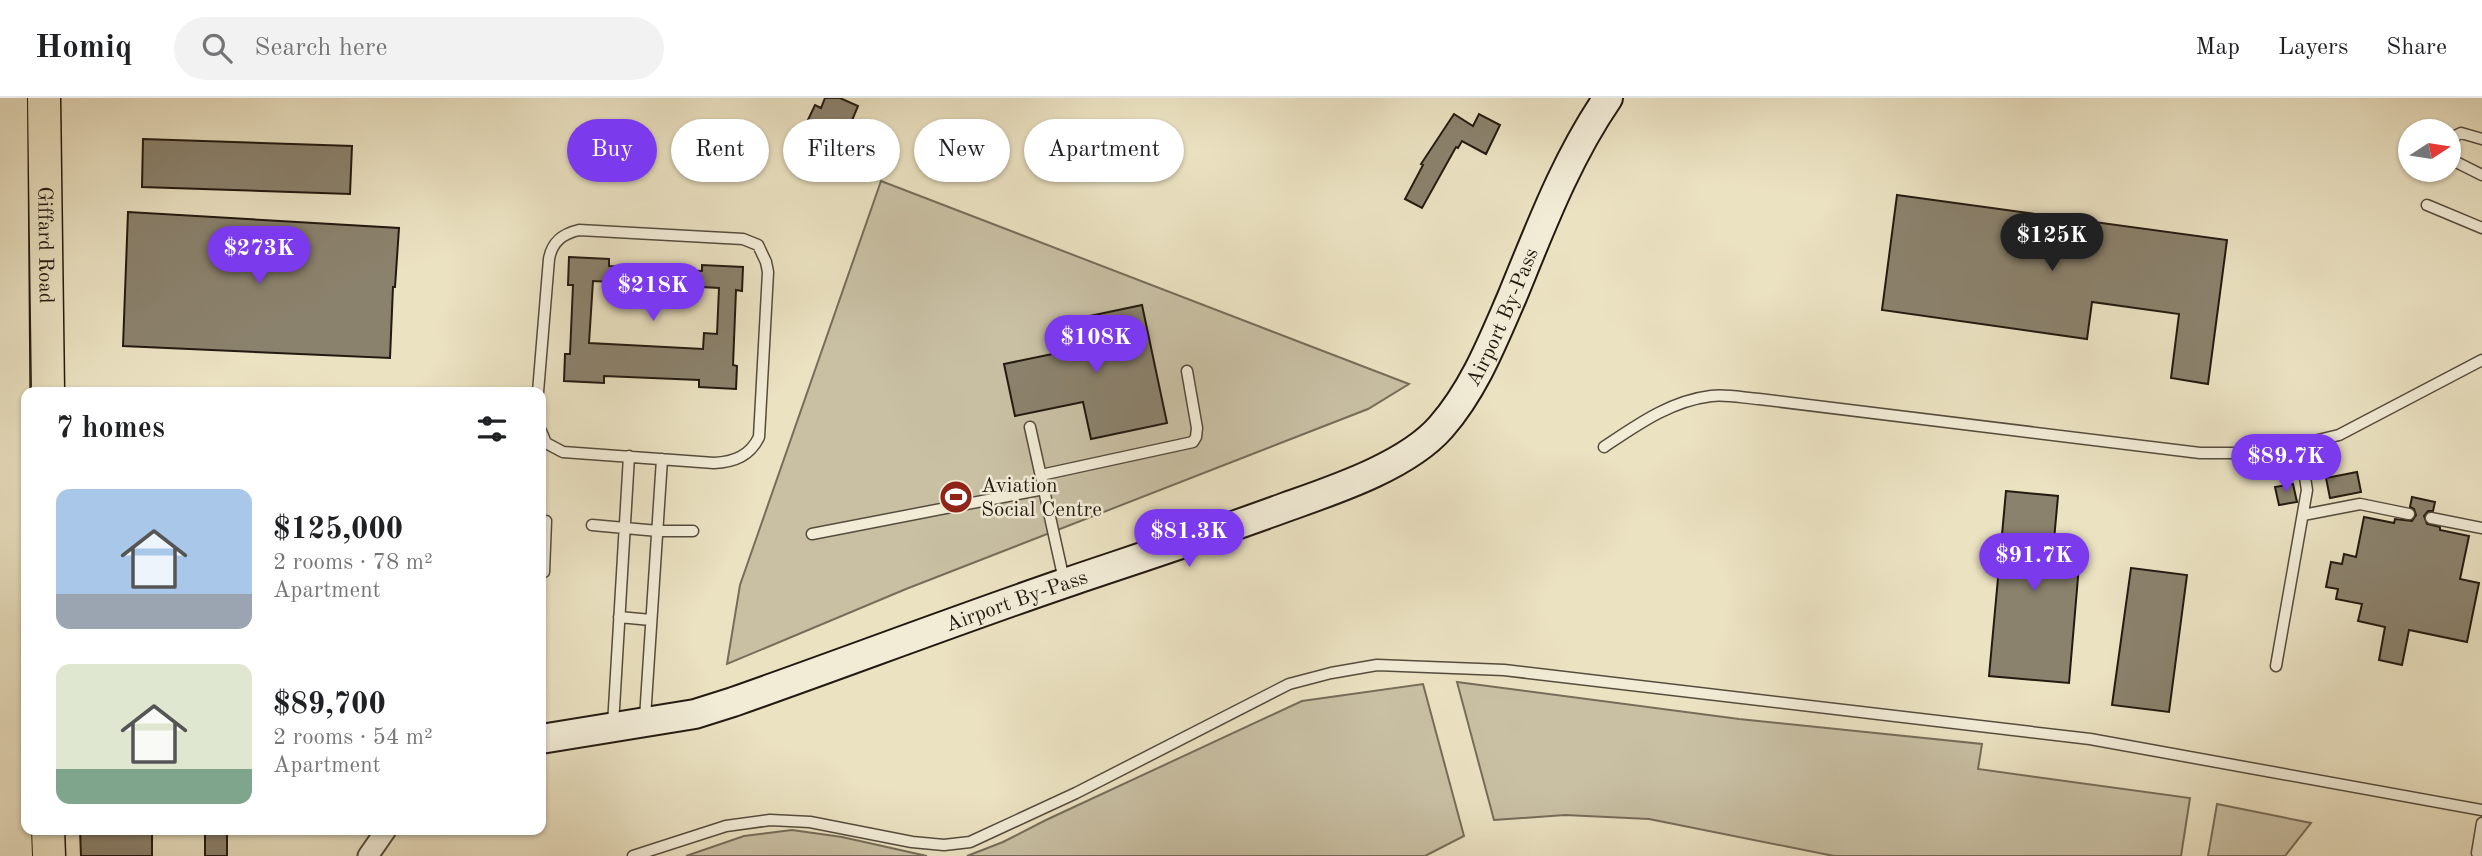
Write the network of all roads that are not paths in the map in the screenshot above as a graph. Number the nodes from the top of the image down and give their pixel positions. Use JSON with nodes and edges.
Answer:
{"nodes":[{"id":1,"x":11,"y":98,"type":"edge"},
{"id":2,"x":44,"y":98,"type":"edge"},
{"id":3,"x":1608,"y":98,"type":"edge"},
{"id":4,"x":2482,"y":138,"type":"edge"},
{"id":5,"x":6,"y":144,"type":"edge"},
{"id":6,"x":2482,"y":175,"type":"edge"},
{"id":7,"x":2427,"y":205,"type":"dead end"},
{"id":8,"x":2482,"y":228,"type":"edge"},
{"id":9,"x":2482,"y":360,"type":"edge"},
{"id":10,"x":1187,"y":371,"type":"dead end"},
{"id":11,"x":48,"y":387,"type":"edge"},
{"id":12,"x":538,"y":387,"type":"edge"},
{"id":13,"x":1030,"y":427,"type":"dead end"},
{"id":14,"x":546,"y":443,"type":"edge"},
{"id":15,"x":2300,"y":446,"type":"junction"},
{"id":16,"x":1604,"y":447,"type":"dead end"},
{"id":17,"x":629,"y":456,"type":"junction"},
{"id":18,"x":662,"y":459,"type":"junction"},
{"id":19,"x":1041,"y":475,"type":"junction"},
{"id":20,"x":1044,"y":489,"type":"junction"},
{"id":21,"x":2409,"y":514,"type":"dead end"},
{"id":22,"x":2303,"y":515,"type":"junction"},
{"id":23,"x":2431,"y":518,"type":"dead end"},
{"id":24,"x":592,"y":524,"type":"dead end"},
{"id":25,"x":624,"y":528,"type":"junction"},
{"id":26,"x":2482,"y":528,"type":"edge"},
{"id":27,"x":658,"y":531,"type":"junction"},
{"id":28,"x":693,"y":531,"type":"dead end"},
{"id":29,"x":812,"y":534,"type":"dead end"},
{"id":30,"x":7,"y":547,"type":"edge"},
{"id":31,"x":1065,"y":583,"type":"junction"},
{"id":32,"x":619,"y":617,"type":"junction"},
{"id":33,"x":651,"y":620,"type":"junction"},
{"id":34,"x":2276,"y":666,"type":"dead end"},
{"id":35,"x":6,"y":720,"type":"edge"},
{"id":36,"x":645,"y":722,"type":"junction"},
{"id":37,"x":612,"y":727,"type":"junction"},
{"id":38,"x":546,"y":738,"type":"edge"},
{"id":39,"x":13,"y":777,"type":"edge"},
{"id":40,"x":2482,"y":810,"type":"edge"},
{"id":41,"x":2482,"y":823,"type":"edge"},
{"id":42,"x":48,"y":835,"type":"edge"},
{"id":43,"x":383,"y":835,"type":"edge"},
{"id":44,"x":11,"y":848,"type":"edge"},
{"id":45,"x":2482,"y":854,"type":"edge"},
{"id":46,"x":49,"y":856,"type":"edge"},
{"id":47,"x":368,"y":856,"type":"edge"},
{"id":48,"x":633,"y":856,"type":"edge"}],
"edges":[{"from":1,"to":5,"type":"main road","name":"Giffard Road"},
{"from":2,"to":11,"type":"main road","name":"Giffard Road"},
{"from":3,"to":31,"type":"main road","name":"Airport By-Pass"},
{"from":4,"to":6,"type":"lane"},
{"from":5,"to":30,"type":"main road","name":"Giffard Road"},
{"from":7,"to":8,"type":"lane"},
{"from":9,"to":15,"type":"lane"},
{"from":10,"to":19,"type":"lane"},
{"from":12,"to":18,"type":"lane"},
{"from":13,"to":19,"type":"lane"},
{"from":14,"to":17,"type":"lane"},
{"from":15,"to":16,"type":"lane"},
{"from":15,"to":22,"type":"lane"},
{"from":17,"to":18,"type":"lane"},
{"from":17,"to":25,"type":"lane"},
{"from":18,"to":27,"type":"lane"},
{"from":19,"to":20,"type":"lane"},
{"from":20,"to":29,"type":"lane"},
{"from":20,"to":31,"type":"lane"},
{"from":21,"to":22,"type":"lane"},
{"from":22,"to":34,"type":"lane"},
{"from":23,"to":26,"type":"lane"},
{"from":24,"to":25,"type":"lane"},
{"from":25,"to":27,"type":"lane"},
{"from":25,"to":32,"type":"lane"},
{"from":27,"to":28,"type":"lane"},
{"from":27,"to":33,"type":"lane"},
{"from":30,"to":35,"type":"main road","name":"Giffard Road"},
{"from":31,"to":36,"type":"main road","name":"Airport By-Pass"},
{"from":32,"to":33,"type":"lane"},
{"from":32,"to":37,"type":"lane"},
{"from":33,"to":36,"type":"lane"},
{"from":35,"to":39,"type":"main road","name":"Giffard Road"},
{"from":36,"to":37,"type":"main road","name":"Airport By-Pass"},
{"from":37,"to":38,"type":"main road","name":"Airport By-Pass"},
{"from":39,"to":44,"type":"main road","name":"Giffard Road"},
{"from":40,"to":48,"type":"lane"},
{"from":41,"to":45,"type":"lane"},
{"from":42,"to":46,"type":"main road"},
{"from":43,"to":47,"type":"street"}]}
